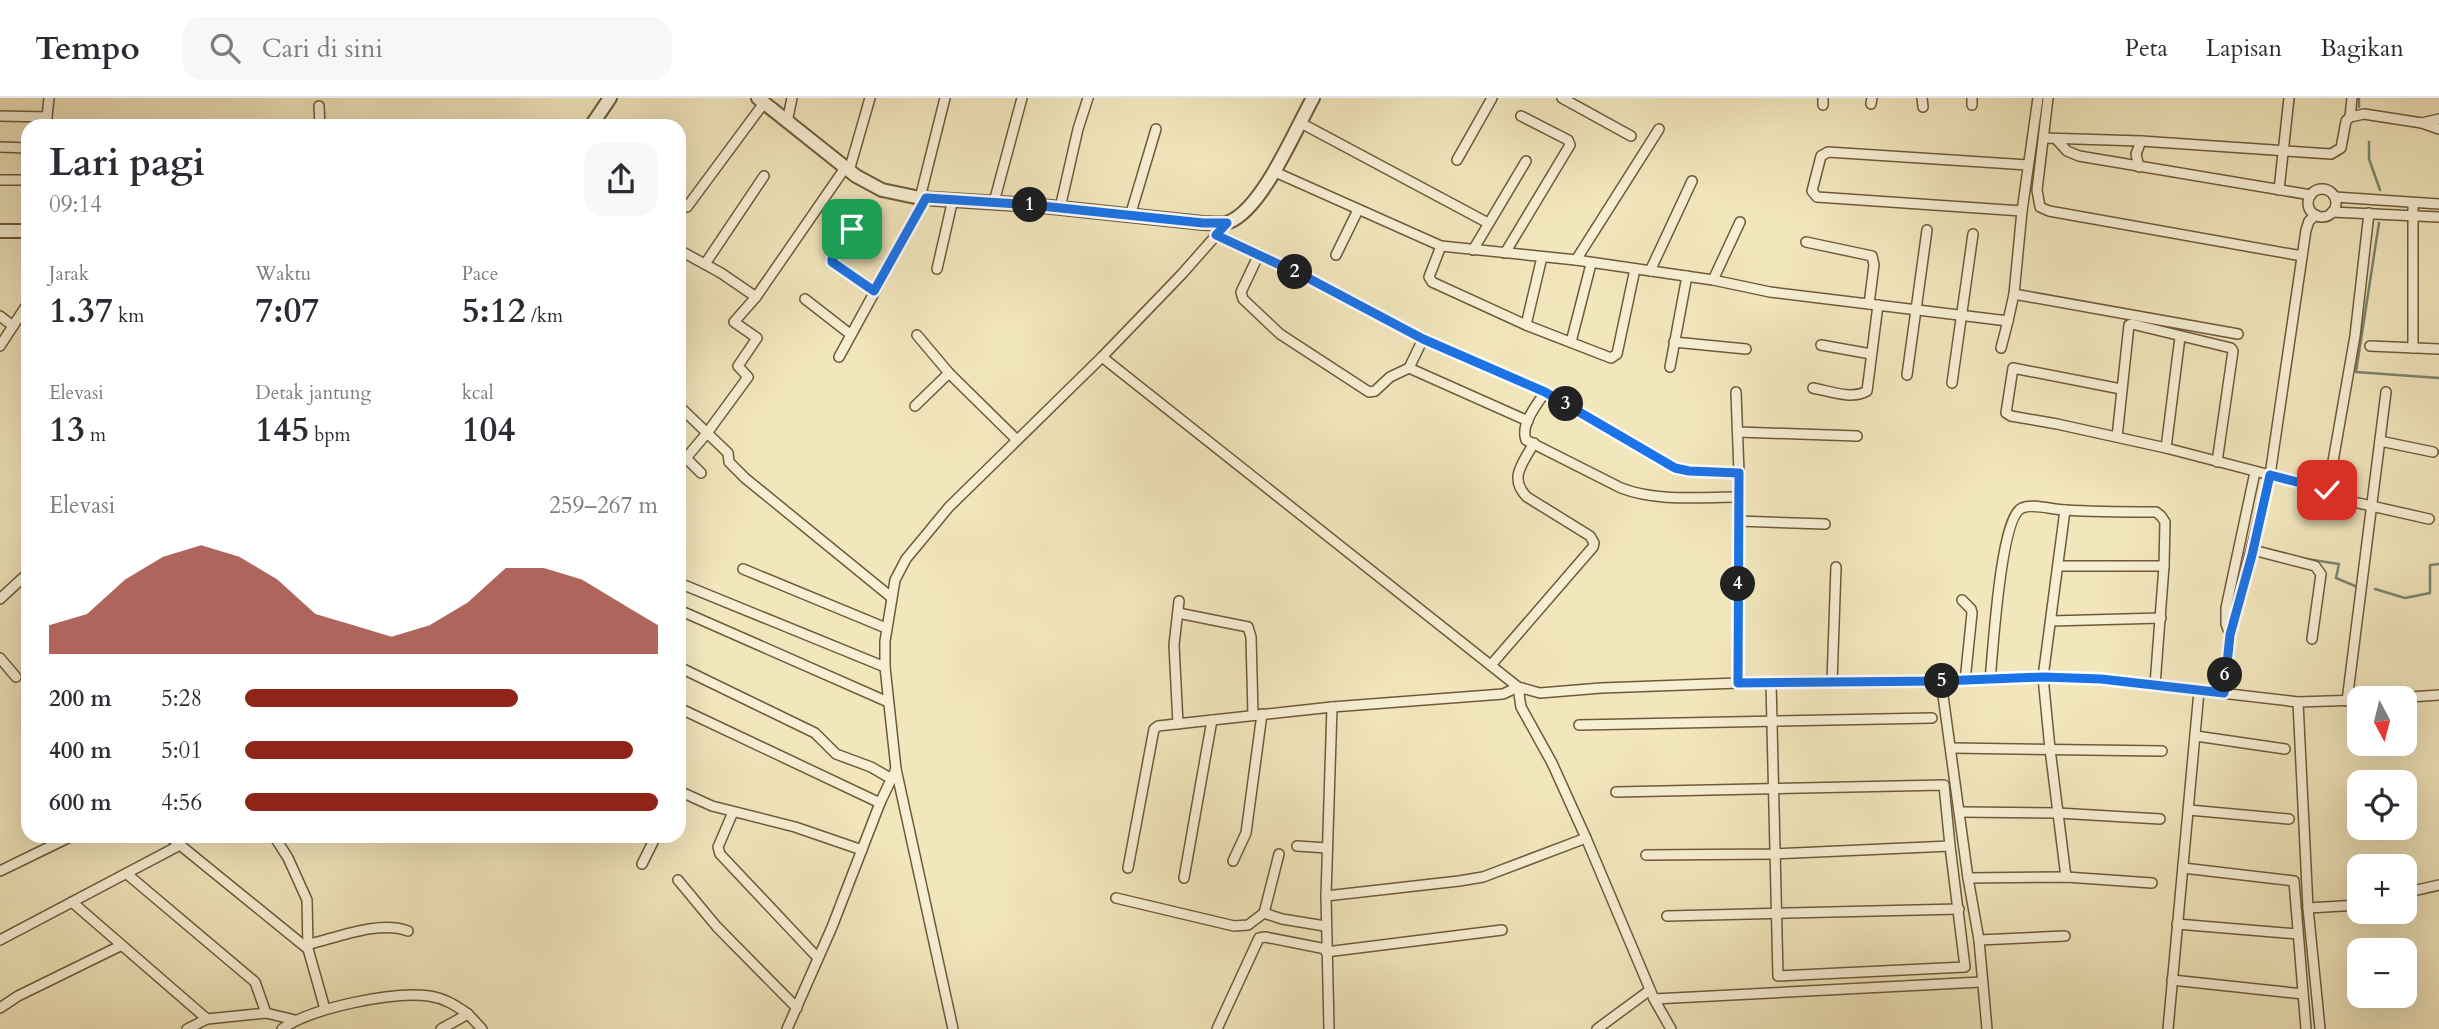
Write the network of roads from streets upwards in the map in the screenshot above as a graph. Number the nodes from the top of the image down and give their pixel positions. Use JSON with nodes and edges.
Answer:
{"nodes":[{"id":1,"x":49,"y":98,"type":"edge"},
{"id":2,"x":610,"y":98,"type":"edge"},
{"id":3,"x":792,"y":98,"type":"edge"},
{"id":4,"x":870,"y":98,"type":"edge"},
{"id":5,"x":945,"y":98,"type":"edge"},
{"id":6,"x":1022,"y":98,"type":"edge"},
{"id":7,"x":1088,"y":98,"type":"edge"},
{"id":8,"x":1313,"y":98,"type":"edge"},
{"id":9,"x":1492,"y":98,"type":"edge"},
{"id":10,"x":1562,"y":98,"type":"edge"},
{"id":11,"x":2038,"y":98,"type":"edge"},
{"id":12,"x":2048,"y":98,"type":"edge"},
{"id":13,"x":2289,"y":98,"type":"edge"},
{"id":14,"x":2352,"y":98,"type":"edge"},
{"id":15,"x":761,"y":100,"type":"edge"},
{"id":16,"x":319,"y":106,"type":"dead end"},
{"id":17,"x":0,"y":116,"type":"edge"},
{"id":18,"x":1521,"y":116,"type":"dead end"},
{"id":19,"x":2350,"y":117,"type":"junction"},
{"id":20,"x":28,"y":119,"type":"edge"},
{"id":21,"x":46,"y":119,"type":"edge"},
{"id":22,"x":320,"y":119,"type":"edge"},
{"id":23,"x":596,"y":119,"type":"edge"},
{"id":24,"x":2439,"y":119,"type":"edge"},
{"id":25,"x":787,"y":122,"type":"junction"},
{"id":26,"x":1299,"y":122,"type":"junction"},
{"id":27,"x":2423,"y":123,"type":"junction"},
{"id":28,"x":1156,"y":129,"type":"dead end"},
{"id":29,"x":1659,"y":129,"type":"dead end"},
{"id":30,"x":2439,"y":129,"type":"edge"},
{"id":31,"x":1631,"y":136,"type":"dead end"},
{"id":32,"x":2044,"y":138,"type":"junction"},
{"id":33,"x":2056,"y":139,"type":"junction"},
{"id":34,"x":2141,"y":141,"type":"junction"},
{"id":35,"x":0,"y":148,"type":"edge"},
{"id":36,"x":21,"y":148,"type":"edge"},
{"id":37,"x":2284,"y":150,"type":"junction"},
{"id":38,"x":1457,"y":160,"type":"dead end"},
{"id":39,"x":1526,"y":161,"type":"dead end"},
{"id":40,"x":2028,"y":165,"type":"junction"},
{"id":41,"x":2139,"y":167,"type":"junction"},
{"id":42,"x":847,"y":170,"type":"junction"},
{"id":43,"x":1275,"y":172,"type":"junction"},
{"id":44,"x":764,"y":176,"type":"dead end"},
{"id":45,"x":0,"y":180,"type":"edge"},
{"id":46,"x":21,"y":180,"type":"edge"},
{"id":47,"x":1692,"y":181,"type":"dead end"},
{"id":48,"x":2279,"y":190,"type":"junction"},
{"id":49,"x":2311,"y":195,"type":"junction"},
{"id":50,"x":2335,"y":197,"type":"junction"},
{"id":51,"x":923,"y":198,"type":"junction"},
{"id":52,"x":953,"y":199,"type":"junction"},
{"id":53,"x":994,"y":202,"type":"junction"},
{"id":54,"x":2413,"y":203,"type":"junction"},
{"id":55,"x":2439,"y":204,"type":"edge"},
{"id":56,"x":687,"y":207,"type":"dead end"},
{"id":57,"x":1060,"y":208,"type":"junction"},
{"id":58,"x":1358,"y":210,"type":"junction"},
{"id":59,"x":2022,"y":211,"type":"junction"},
{"id":60,"x":2332,"y":212,"type":"junction"},
{"id":61,"x":2369,"y":213,"type":"junction"},
{"id":62,"x":1130,"y":215,"type":"junction"},
{"id":63,"x":2316,"y":215,"type":"junction"},
{"id":64,"x":2413,"y":215,"type":"junction"},
{"id":65,"x":2439,"y":217,"type":"edge"},
{"id":66,"x":1740,"y":222,"type":"dead end"},
{"id":67,"x":1227,"y":223,"type":"junction"},
{"id":68,"x":1488,"y":223,"type":"junction"},
{"id":69,"x":852,"y":229,"type":"dead end"},
{"id":70,"x":1927,"y":230,"type":"dead end"},
{"id":71,"x":0,"y":231,"type":"edge"},
{"id":72,"x":21,"y":231,"type":"edge"},
{"id":73,"x":1973,"y":234,"type":"dead end"},
{"id":74,"x":1216,"y":235,"type":"junction"},
{"id":75,"x":1806,"y":242,"type":"dead end"},
{"id":76,"x":1441,"y":246,"type":"junction"},
{"id":77,"x":1473,"y":250,"type":"junction"},
{"id":78,"x":1505,"y":253,"type":"junction"},
{"id":79,"x":686,"y":254,"type":"edge"},
{"id":80,"x":1259,"y":254,"type":"junction"},
{"id":81,"x":1336,"y":256,"type":"dead end"},
{"id":82,"x":2302,"y":256,"type":"junction"},
{"id":83,"x":1542,"y":257,"type":"junction"},
{"id":84,"x":1576,"y":260,"type":"junction"},
{"id":85,"x":705,"y":264,"type":"junction"},
{"id":86,"x":1591,"y":264,"type":"junction"},
{"id":87,"x":937,"y":269,"type":"dead end"},
{"id":88,"x":1634,"y":269,"type":"junction"},
{"id":89,"x":1650,"y":271,"type":"junction"},
{"id":90,"x":1687,"y":276,"type":"junction"},
{"id":91,"x":1713,"y":280,"type":"junction"},
{"id":92,"x":874,"y":291,"type":"junction"},
{"id":93,"x":2014,"y":294,"type":"junction"},
{"id":94,"x":756,"y":297,"type":"junction"},
{"id":95,"x":805,"y":299,"type":"dead end"},
{"id":96,"x":1874,"y":304,"type":"junction"},
{"id":97,"x":1915,"y":309,"type":"junction"},
{"id":98,"x":21,"y":314,"type":"edge"},
{"id":99,"x":1961,"y":315,"type":"junction"},
{"id":100,"x":0,"y":316,"type":"edge"},
{"id":101,"x":2008,"y":321,"type":"junction"},
{"id":102,"x":1527,"y":325,"type":"junction"},
{"id":103,"x":13,"y":326,"type":"junction"},
{"id":104,"x":850,"y":334,"type":"junction"},
{"id":105,"x":2238,"y":334,"type":"dead end"},
{"id":106,"x":917,"y":335,"type":"dead end"},
{"id":107,"x":2180,"y":337,"type":"junction"},
{"id":108,"x":1423,"y":339,"type":"junction"},
{"id":109,"x":1571,"y":342,"type":"junction"},
{"id":110,"x":1675,"y":342,"type":"junction"},
{"id":111,"x":0,"y":345,"type":"edge"},
{"id":112,"x":1821,"y":345,"type":"dead end"},
{"id":113,"x":2370,"y":346,"type":"dead end"},
{"id":114,"x":2001,"y":348,"type":"dead end"},
{"id":115,"x":2413,"y":348,"type":"junction"},
{"id":116,"x":1746,"y":349,"type":"dead end"},
{"id":117,"x":2439,"y":349,"type":"edge"},
{"id":118,"x":1871,"y":354,"type":"junction"},
{"id":119,"x":839,"y":357,"type":"dead end"},
{"id":120,"x":1102,"y":357,"type":"junction"},
{"id":121,"x":1670,"y":366,"type":"dead end"},
{"id":122,"x":1409,"y":368,"type":"junction"},
{"id":123,"x":949,"y":373,"type":"junction"},
{"id":124,"x":1908,"y":375,"type":"dead end"},
{"id":125,"x":1952,"y":383,"type":"dead end"},
{"id":126,"x":1813,"y":388,"type":"dead end"},
{"id":127,"x":2121,"y":389,"type":"junction"},
{"id":128,"x":1545,"y":392,"type":"junction"},
{"id":129,"x":1736,"y":392,"type":"dead end"},
{"id":130,"x":2386,"y":392,"type":"dead end"},
{"id":131,"x":915,"y":406,"type":"dead end"},
{"id":132,"x":686,"y":413,"type":"edge"},
{"id":133,"x":1528,"y":421,"type":"junction"},
{"id":134,"x":1738,"y":432,"type":"junction"},
{"id":135,"x":707,"y":433,"type":"junction"},
{"id":136,"x":1857,"y":436,"type":"dead end"},
{"id":137,"x":2117,"y":437,"type":"junction"},
{"id":138,"x":1017,"y":440,"type":"junction"},
{"id":139,"x":2380,"y":441,"type":"junction"},
{"id":140,"x":1534,"y":443,"type":"junction"},
{"id":141,"x":2166,"y":448,"type":"junction"},
{"id":142,"x":686,"y":451,"type":"edge"},
{"id":143,"x":2433,"y":452,"type":"dead end"},
{"id":144,"x":686,"y":459,"type":"edge"},
{"id":145,"x":2217,"y":462,"type":"junction"},
{"id":146,"x":2255,"y":471,"type":"junction"},
{"id":147,"x":701,"y":472,"type":"dead end"},
{"id":148,"x":1739,"y":473,"type":"junction"},
{"id":149,"x":2270,"y":475,"type":"junction"},
{"id":150,"x":1739,"y":497,"type":"junction"},
{"id":151,"x":2336,"y":498,"type":"dead end"},
{"id":152,"x":2372,"y":506,"type":"junction"},
{"id":153,"x":2065,"y":510,"type":"junction"},
{"id":154,"x":2429,"y":519,"type":"dead end"},
{"id":155,"x":1738,"y":521,"type":"junction"},
{"id":156,"x":1825,"y":524,"type":"dead end"},
{"id":157,"x":2237,"y":551,"type":"junction"},
{"id":158,"x":2253,"y":553,"type":"junction"},
{"id":159,"x":2058,"y":566,"type":"junction"},
{"id":160,"x":2164,"y":566,"type":"junction"},
{"id":161,"x":1836,"y":567,"type":"dead end"},
{"id":162,"x":743,"y":569,"type":"dead end"},
{"id":163,"x":21,"y":580,"type":"edge"},
{"id":164,"x":686,"y":586,"type":"edge"},
{"id":165,"x":891,"y":597,"type":"junction"},
{"id":166,"x":0,"y":599,"type":"edge"},
{"id":167,"x":1962,"y":600,"type":"dead end"},
{"id":168,"x":1179,"y":601,"type":"dead end"},
{"id":169,"x":686,"y":613,"type":"edge"},
{"id":170,"x":1178,"y":613,"type":"junction"},
{"id":171,"x":2161,"y":618,"type":"junction"},
{"id":172,"x":2051,"y":621,"type":"junction"},
{"id":173,"x":887,"y":628,"type":"junction"},
{"id":174,"x":2230,"y":635,"type":"junction"},
{"id":175,"x":2312,"y":639,"type":"dead end"},
{"id":176,"x":0,"y":657,"type":"edge"},
{"id":177,"x":1491,"y":665,"type":"junction"},
{"id":178,"x":885,"y":667,"type":"junction"},
{"id":179,"x":686,"y":670,"type":"edge"},
{"id":180,"x":16,"y":677,"type":"dead end"},
{"id":181,"x":2043,"y":677,"type":"junction"},
{"id":182,"x":1990,"y":680,"type":"junction"},
{"id":183,"x":1941,"y":681,"type":"junction"},
{"id":184,"x":1965,"y":681,"type":"junction"},
{"id":185,"x":1771,"y":682,"type":"junction"},
{"id":186,"x":1832,"y":682,"type":"junction"},
{"id":187,"x":1738,"y":683,"type":"junction"},
{"id":188,"x":2155,"y":685,"type":"junction"},
{"id":189,"x":2349,"y":686,"type":"edge"},
{"id":190,"x":1520,"y":688,"type":"junction"},
{"id":191,"x":2199,"y":691,"type":"junction"},
{"id":192,"x":2224,"y":693,"type":"junction"},
{"id":193,"x":2439,"y":695,"type":"edge"},
{"id":194,"x":2417,"y":697,"type":"edge"},
{"id":195,"x":2347,"y":701,"type":"edge"},
{"id":196,"x":887,"y":702,"type":"junction"},
{"id":197,"x":2298,"y":702,"type":"junction"},
{"id":198,"x":1332,"y":707,"type":"junction"},
{"id":199,"x":686,"y":712,"type":"edge"},
{"id":200,"x":1258,"y":715,"type":"junction"},
{"id":201,"x":1932,"y":718,"type":"dead end"},
{"id":202,"x":1212,"y":720,"type":"junction"},
{"id":203,"x":1772,"y":720,"type":"junction"},
{"id":204,"x":1178,"y":724,"type":"junction"},
{"id":205,"x":1579,"y":725,"type":"dead end"},
{"id":206,"x":2196,"y":736,"type":"junction"},
{"id":207,"x":1952,"y":748,"type":"junction"},
{"id":208,"x":2050,"y":749,"type":"junction"},
{"id":209,"x":2285,"y":749,"type":"dead end"},
{"id":210,"x":2162,"y":751,"type":"dead end"},
{"id":211,"x":893,"y":774,"type":"junction"},
{"id":212,"x":1773,"y":789,"type":"junction"},
{"id":213,"x":1616,"y":792,"type":"dead end"},
{"id":214,"x":686,"y":794,"type":"edge"},
{"id":215,"x":880,"y":803,"type":"junction"},
{"id":216,"x":2189,"y":810,"type":"junction"},
{"id":217,"x":733,"y":812,"type":"junction"},
{"id":218,"x":1960,"y":813,"type":"junction"},
{"id":219,"x":2058,"y":813,"type":"junction"},
{"id":220,"x":2160,"y":819,"type":"dead end"},
{"id":221,"x":2289,"y":819,"type":"dead end"},
{"id":222,"x":1586,"y":838,"type":"junction"},
{"id":223,"x":58,"y":843,"type":"edge"},
{"id":224,"x":178,"y":843,"type":"edge"},
{"id":225,"x":278,"y":843,"type":"edge"},
{"id":226,"x":652,"y":843,"type":"edge"},
{"id":227,"x":180,"y":845,"type":"junction"},
{"id":228,"x":1297,"y":846,"type":"dead end"},
{"id":229,"x":1950,"y":846,"type":"junction"},
{"id":230,"x":1327,"y":848,"type":"junction"},
{"id":231,"x":862,"y":850,"type":"junction"},
{"id":232,"x":1279,"y":854,"type":"dead end"},
{"id":233,"x":1774,"y":854,"type":"junction"},
{"id":234,"x":1646,"y":855,"type":"dead end"},
{"id":235,"x":1233,"y":861,"type":"dead end"},
{"id":236,"x":642,"y":864,"type":"dead end"},
{"id":237,"x":1128,"y":868,"type":"dead end"},
{"id":238,"x":2183,"y":868,"type":"junction"},
{"id":239,"x":0,"y":871,"type":"edge"},
{"id":240,"x":127,"y":874,"type":"junction"},
{"id":241,"x":2066,"y":877,"type":"junction"},
{"id":242,"x":1184,"y":878,"type":"dead end"},
{"id":243,"x":1968,"y":878,"type":"junction"},
{"id":244,"x":678,"y":880,"type":"dead end"},
{"id":245,"x":2151,"y":883,"type":"dead end"},
{"id":246,"x":2439,"y":885,"type":"edge"},
{"id":247,"x":2417,"y":890,"type":"edge"},
{"id":248,"x":1326,"y":895,"type":"junction"},
{"id":249,"x":1115,"y":898,"type":"dead end"},
{"id":250,"x":72,"y":902,"type":"junction"},
{"id":251,"x":2347,"y":906,"type":"edge"},
{"id":252,"x":2308,"y":908,"type":"junction"},
{"id":253,"x":1959,"y":909,"type":"junction"},
{"id":254,"x":1264,"y":912,"type":"junction"},
{"id":255,"x":1775,"y":915,"type":"junction"},
{"id":256,"x":1667,"y":916,"type":"dead end"},
{"id":257,"x":2177,"y":925,"type":"junction"},
{"id":258,"x":1325,"y":926,"type":"junction"},
{"id":259,"x":1502,"y":930,"type":"dead end"},
{"id":260,"x":408,"y":931,"type":"dead end"},
{"id":261,"x":2297,"y":934,"type":"junction"},
{"id":262,"x":2065,"y":936,"type":"dead end"},
{"id":263,"x":0,"y":940,"type":"edge"},
{"id":264,"x":1979,"y":940,"type":"junction"},
{"id":265,"x":120,"y":946,"type":"junction"},
{"id":266,"x":309,"y":946,"type":"junction"},
{"id":267,"x":1326,"y":950,"type":"junction"},
{"id":268,"x":817,"y":957,"type":"junction"},
{"id":269,"x":2172,"y":980,"type":"junction"},
{"id":270,"x":1981,"y":982,"type":"junction"},
{"id":271,"x":2303,"y":994,"type":"junction"},
{"id":272,"x":1652,"y":995,"type":"junction"},
{"id":273,"x":0,"y":1008,"type":"edge"},
{"id":274,"x":797,"y":1008,"type":"junction"},
{"id":275,"x":325,"y":1009,"type":"junction"},
{"id":276,"x":266,"y":1013,"type":"junction"},
{"id":277,"x":468,"y":1014,"type":"junction"},
{"id":278,"x":207,"y":1019,"type":"junction"},
{"id":279,"x":295,"y":1020,"type":"junction"},
{"id":280,"x":187,"y":1029,"type":"edge"},
{"id":281,"x":282,"y":1029,"type":"edge"},
{"id":282,"x":440,"y":1029,"type":"edge"},
{"id":283,"x":482,"y":1029,"type":"edge"},
{"id":284,"x":788,"y":1029,"type":"edge"},
{"id":285,"x":953,"y":1029,"type":"edge"},
{"id":286,"x":1217,"y":1029,"type":"edge"},
{"id":287,"x":1329,"y":1029,"type":"edge"},
{"id":288,"x":1597,"y":1029,"type":"edge"},
{"id":289,"x":1671,"y":1029,"type":"edge"},
{"id":290,"x":1987,"y":1029,"type":"edge"},
{"id":291,"x":2168,"y":1029,"type":"edge"},
{"id":292,"x":2306,"y":1029,"type":"edge"},
{"id":293,"x":2320,"y":1029,"type":"edge"}],
"edges":[{"from":1,"to":21,"type":"street"},
{"from":2,"to":23,"type":"street"},
{"from":3,"to":25,"type":"street"},
{"from":4,"to":42,"type":"street"},
{"from":5,"to":51,"type":"street"},
{"from":6,"to":53,"type":"street"},
{"from":7,"to":57,"type":"street"},
{"from":8,"to":26,"type":"street"},
{"from":9,"to":38,"type":"street"},
{"from":10,"to":31,"type":"street"},
{"from":11,"to":40,"type":"street"},
{"from":12,"to":32,"type":"street"},
{"from":13,"to":37,"type":"street"},
{"from":14,"to":19,"type":"street"},
{"from":15,"to":25,"type":"street"},
{"from":15,"to":56,"type":"street"},
{"from":16,"to":22,"type":"street"},
{"from":17,"to":20,"type":"street"},
{"from":18,"to":78,"type":"street"},
{"from":19,"to":27,"type":"street"},
{"from":19,"to":37,"type":"street"},
{"from":24,"to":27,"type":"street"},
{"from":25,"to":42,"type":"street"},
{"from":26,"to":43,"type":"street"},
{"from":26,"to":68,"type":"street"},
{"from":27,"to":30,"type":"street"},
{"from":28,"to":62,"type":"street"},
{"from":29,"to":84,"type":"street"},
{"from":32,"to":33,"type":"street"},
{"from":32,"to":82,"type":"street"},
{"from":33,"to":34,"type":"street"},
{"from":33,"to":41,"type":"street"},
{"from":34,"to":37,"type":"street"},
{"from":34,"to":41,"type":"street"},
{"from":35,"to":36,"type":"street"},
{"from":37,"to":48,"type":"street"},
{"from":39,"to":68,"type":"street"},
{"from":40,"to":59,"type":"street"},
{"from":40,"to":59,"type":"street"},
{"from":41,"to":48,"type":"street"},
{"from":42,"to":51,"type":"street"},
{"from":42,"to":94,"type":"street"},
{"from":43,"to":58,"type":"street"},
{"from":43,"to":67,"type":"street"},
{"from":44,"to":85,"type":"street"},
{"from":45,"to":46,"type":"street"},
{"from":47,"to":89,"type":"street"},
{"from":48,"to":49,"type":"street"},
{"from":49,"to":50,"type":"street"},
{"from":49,"to":63,"type":"street"},
{"from":50,"to":54,"type":"street"},
{"from":50,"to":60,"type":"street"},
{"from":51,"to":52,"type":"street"},
{"from":51,"to":92,"type":"street"},
{"from":52,"to":53,"type":"street"},
{"from":52,"to":87,"type":"street"},
{"from":53,"to":57,"type":"street"},
{"from":54,"to":55,"type":"street"},
{"from":54,"to":64,"type":"street"},
{"from":57,"to":62,"type":"street"},
{"from":58,"to":76,"type":"street"},
{"from":58,"to":81,"type":"street"},
{"from":59,"to":93,"type":"street"},
{"from":60,"to":61,"type":"street"},
{"from":60,"to":63,"type":"street"},
{"from":61,"to":64,"type":"street"},
{"from":61,"to":149,"type":"street"},
{"from":62,"to":67,"type":"street"},
{"from":63,"to":82,"type":"street"},
{"from":64,"to":65,"type":"street"},
{"from":64,"to":115,"type":"street"},
{"from":66,"to":91,"type":"street"},
{"from":67,"to":74,"type":"street"},
{"from":68,"to":77,"type":"street"},
{"from":69,"to":92,"type":"street"},
{"from":70,"to":97,"type":"street"},
{"from":71,"to":72,"type":"street"},
{"from":73,"to":99,"type":"street"},
{"from":74,"to":80,"type":"street"},
{"from":74,"to":120,"type":"street"},
{"from":75,"to":96,"type":"street"},
{"from":76,"to":77,"type":"street"},
{"from":76,"to":102,"type":"street"},
{"from":77,"to":78,"type":"street"},
{"from":78,"to":83,"type":"street"},
{"from":79,"to":85,"type":"street"},
{"from":80,"to":108,"type":"street"},
{"from":80,"to":122,"type":"street"},
{"from":82,"to":149,"type":"street"},
{"from":83,"to":84,"type":"street"},
{"from":83,"to":102,"type":"street"},
{"from":84,"to":86,"type":"street"},
{"from":85,"to":94,"type":"street"},
{"from":86,"to":88,"type":"street"},
{"from":86,"to":109,"type":"street"},
{"from":88,"to":89,"type":"street"},
{"from":88,"to":109,"type":"street"},
{"from":89,"to":90,"type":"street"},
{"from":90,"to":91,"type":"street"},
{"from":90,"to":110,"type":"street"},
{"from":91,"to":96,"type":"street"},
{"from":92,"to":104,"type":"street"},
{"from":93,"to":101,"type":"street"},
{"from":93,"to":105,"type":"street"},
{"from":94,"to":135,"type":"street"},
{"from":95,"to":104,"type":"street"},
{"from":96,"to":97,"type":"street"},
{"from":96,"to":118,"type":"street"},
{"from":97,"to":99,"type":"street"},
{"from":97,"to":124,"type":"street"},
{"from":98,"to":103,"type":"street"},
{"from":99,"to":101,"type":"street"},
{"from":99,"to":125,"type":"street"},
{"from":100,"to":103,"type":"street"},
{"from":101,"to":114,"type":"street"},
{"from":102,"to":109,"type":"street"},
{"from":103,"to":111,"type":"street"},
{"from":104,"to":119,"type":"street"},
{"from":106,"to":123,"type":"street"},
{"from":107,"to":127,"type":"street"},
{"from":107,"to":141,"type":"street"},
{"from":107,"to":145,"type":"street"},
{"from":108,"to":122,"type":"street"},
{"from":108,"to":128,"type":"street"},
{"from":110,"to":116,"type":"street"},
{"from":110,"to":121,"type":"street"},
{"from":112,"to":118,"type":"street"},
{"from":113,"to":115,"type":"street"},
{"from":115,"to":117,"type":"street"},
{"from":118,"to":126,"type":"street"},
{"from":120,"to":138,"type":"street"},
{"from":120,"to":177,"type":"street"},
{"from":122,"to":133,"type":"street"},
{"from":123,"to":131,"type":"street"},
{"from":123,"to":138,"type":"street"},
{"from":127,"to":137,"type":"street"},
{"from":127,"to":137,"type":"street"},
{"from":128,"to":133,"type":"street"},
{"from":128,"to":148,"type":"street"},
{"from":129,"to":134,"type":"street"},
{"from":130,"to":139,"type":"street"},
{"from":132,"to":135,"type":"street"},
{"from":133,"to":140,"type":"street"},
{"from":134,"to":136,"type":"street"},
{"from":134,"to":148,"type":"street"},
{"from":135,"to":142,"type":"street"},
{"from":135,"to":165,"type":"street"},
{"from":137,"to":141,"type":"street"},
{"from":138,"to":165,"type":"street"},
{"from":139,"to":143,"type":"street"},
{"from":139,"to":152,"type":"street"},
{"from":140,"to":150,"type":"street"},
{"from":140,"to":177,"type":"street"},
{"from":141,"to":145,"type":"street"},
{"from":144,"to":147,"type":"street"},
{"from":145,"to":146,"type":"street"},
{"from":146,"to":149,"type":"street"},
{"from":146,"to":157,"type":"street"},
{"from":148,"to":150,"type":"street"},
{"from":149,"to":158,"type":"street"},
{"from":150,"to":155,"type":"street"},
{"from":151,"to":152,"type":"street"},
{"from":152,"to":154,"type":"street"},
{"from":152,"to":189,"type":"street"},
{"from":153,"to":159,"type":"street"},
{"from":153,"to":160,"type":"street"},
{"from":153,"to":182,"type":"street"},
{"from":155,"to":156,"type":"street"},
{"from":155,"to":187,"type":"street"},
{"from":157,"to":158,"type":"street"},
{"from":157,"to":174,"type":"street"},
{"from":158,"to":174,"type":"street"},
{"from":158,"to":175,"type":"street"},
{"from":159,"to":160,"type":"street"},
{"from":159,"to":172,"type":"street"},
{"from":160,"to":171,"type":"street"},
{"from":161,"to":186,"type":"street"},
{"from":162,"to":173,"type":"street"},
{"from":163,"to":166,"type":"street"},
{"from":164,"to":178,"type":"street"},
{"from":165,"to":173,"type":"street"},
{"from":167,"to":184,"type":"street"},
{"from":168,"to":170,"type":"street"},
{"from":169,"to":196,"type":"street"},
{"from":170,"to":200,"type":"street"},
{"from":170,"to":204,"type":"street"},
{"from":171,"to":172,"type":"street"},
{"from":171,"to":188,"type":"street"},
{"from":172,"to":181,"type":"street"},
{"from":173,"to":178,"type":"street"},
{"from":174,"to":192,"type":"street"},
{"from":176,"to":180,"type":"street"},
{"from":177,"to":190,"type":"street"},
{"from":178,"to":196,"type":"street"},
{"from":179,"to":211,"type":"street"},
{"from":181,"to":182,"type":"street"},
{"from":181,"to":188,"type":"street"},
{"from":181,"to":208,"type":"street"},
{"from":182,"to":184,"type":"street"},
{"from":183,"to":184,"type":"street"},
{"from":183,"to":186,"type":"street"},
{"from":183,"to":207,"type":"street"},
{"from":185,"to":186,"type":"street"},
{"from":185,"to":187,"type":"street"},
{"from":185,"to":203,"type":"street"},
{"from":187,"to":190,"type":"street"},
{"from":188,"to":191,"type":"street"},
{"from":190,"to":198,"type":"street"},
{"from":190,"to":222,"type":"street"},
{"from":191,"to":192,"type":"street"},
{"from":191,"to":206,"type":"street"},
{"from":192,"to":197,"type":"street"},
{"from":193,"to":194,"type":"street"},
{"from":195,"to":197,"type":"street"},
{"from":196,"to":211,"type":"street"},
{"from":197,"to":252,"type":"street"},
{"from":198,"to":200,"type":"street"},
{"from":198,"to":230,"type":"street"},
{"from":199,"to":215,"type":"street"},
{"from":200,"to":202,"type":"street"},
{"from":200,"to":235,"type":"street"},
{"from":201,"to":203,"type":"street"},
{"from":202,"to":204,"type":"street"},
{"from":202,"to":242,"type":"street"},
{"from":203,"to":205,"type":"street"},
{"from":203,"to":212,"type":"street"},
{"from":204,"to":237,"type":"street"},
{"from":206,"to":209,"type":"street"},
{"from":206,"to":216,"type":"street"},
{"from":207,"to":208,"type":"street"},
{"from":207,"to":218,"type":"street"},
{"from":208,"to":210,"type":"street"},
{"from":208,"to":219,"type":"street"},
{"from":211,"to":215,"type":"street"},
{"from":211,"to":285,"type":"street"},
{"from":212,"to":213,"type":"street"},
{"from":212,"to":229,"type":"street"},
{"from":212,"to":233,"type":"street"},
{"from":214,"to":217,"type":"street"},
{"from":215,"to":231,"type":"street"},
{"from":216,"to":221,"type":"street"},
{"from":216,"to":238,"type":"street"},
{"from":217,"to":231,"type":"street"},
{"from":217,"to":268,"type":"street"},
{"from":218,"to":219,"type":"street"},
{"from":218,"to":243,"type":"street"},
{"from":219,"to":220,"type":"street"},
{"from":219,"to":241,"type":"street"},
{"from":222,"to":248,"type":"street"},
{"from":222,"to":272,"type":"street"},
{"from":223,"to":239,"type":"street"},
{"from":224,"to":227,"type":"street"},
{"from":225,"to":266,"type":"street"},
{"from":226,"to":236,"type":"street"},
{"from":227,"to":240,"type":"street"},
{"from":227,"to":266,"type":"street"},
{"from":228,"to":230,"type":"street"},
{"from":229,"to":233,"type":"street"},
{"from":229,"to":253,"type":"street"},
{"from":230,"to":248,"type":"street"},
{"from":231,"to":268,"type":"street"},
{"from":232,"to":254,"type":"street"},
{"from":233,"to":234,"type":"street"},
{"from":233,"to":255,"type":"street"},
{"from":238,"to":257,"type":"street"},
{"from":238,"to":261,"type":"street"},
{"from":240,"to":250,"type":"street"},
{"from":240,"to":276,"type":"street"},
{"from":241,"to":243,"type":"street"},
{"from":241,"to":245,"type":"street"},
{"from":243,"to":264,"type":"street"},
{"from":244,"to":274,"type":"street"},
{"from":246,"to":247,"type":"street"},
{"from":248,"to":258,"type":"street"},
{"from":249,"to":254,"type":"street"},
{"from":250,"to":263,"type":"street"},
{"from":250,"to":265,"type":"street"},
{"from":251,"to":252,"type":"street"},
{"from":252,"to":293,"type":"street"},
{"from":253,"to":255,"type":"street"},
{"from":253,"to":255,"type":"street"},
{"from":254,"to":258,"type":"street"},
{"from":255,"to":256,"type":"street"},
{"from":257,"to":261,"type":"street"},
{"from":257,"to":269,"type":"street"},
{"from":258,"to":267,"type":"street"},
{"from":259,"to":267,"type":"street"},
{"from":260,"to":266,"type":"street"},
{"from":261,"to":271,"type":"street"},
{"from":262,"to":264,"type":"street"},
{"from":264,"to":270,"type":"street"},
{"from":265,"to":273,"type":"street"},
{"from":265,"to":278,"type":"street"},
{"from":266,"to":275,"type":"street"},
{"from":267,"to":286,"type":"street"},
{"from":267,"to":287,"type":"street"},
{"from":268,"to":274,"type":"street"},
{"from":269,"to":271,"type":"street"},
{"from":269,"to":291,"type":"street"},
{"from":270,"to":272,"type":"street"},
{"from":270,"to":290,"type":"street"},
{"from":271,"to":292,"type":"street"},
{"from":272,"to":288,"type":"street"},
{"from":272,"to":289,"type":"street"},
{"from":274,"to":284,"type":"street"},
{"from":275,"to":277,"type":"street"},
{"from":275,"to":279,"type":"street"},
{"from":276,"to":278,"type":"street"},
{"from":276,"to":279,"type":"street"},
{"from":277,"to":282,"type":"street"},
{"from":277,"to":283,"type":"street"},
{"from":278,"to":280,"type":"street"},
{"from":279,"to":281,"type":"street"}]}
